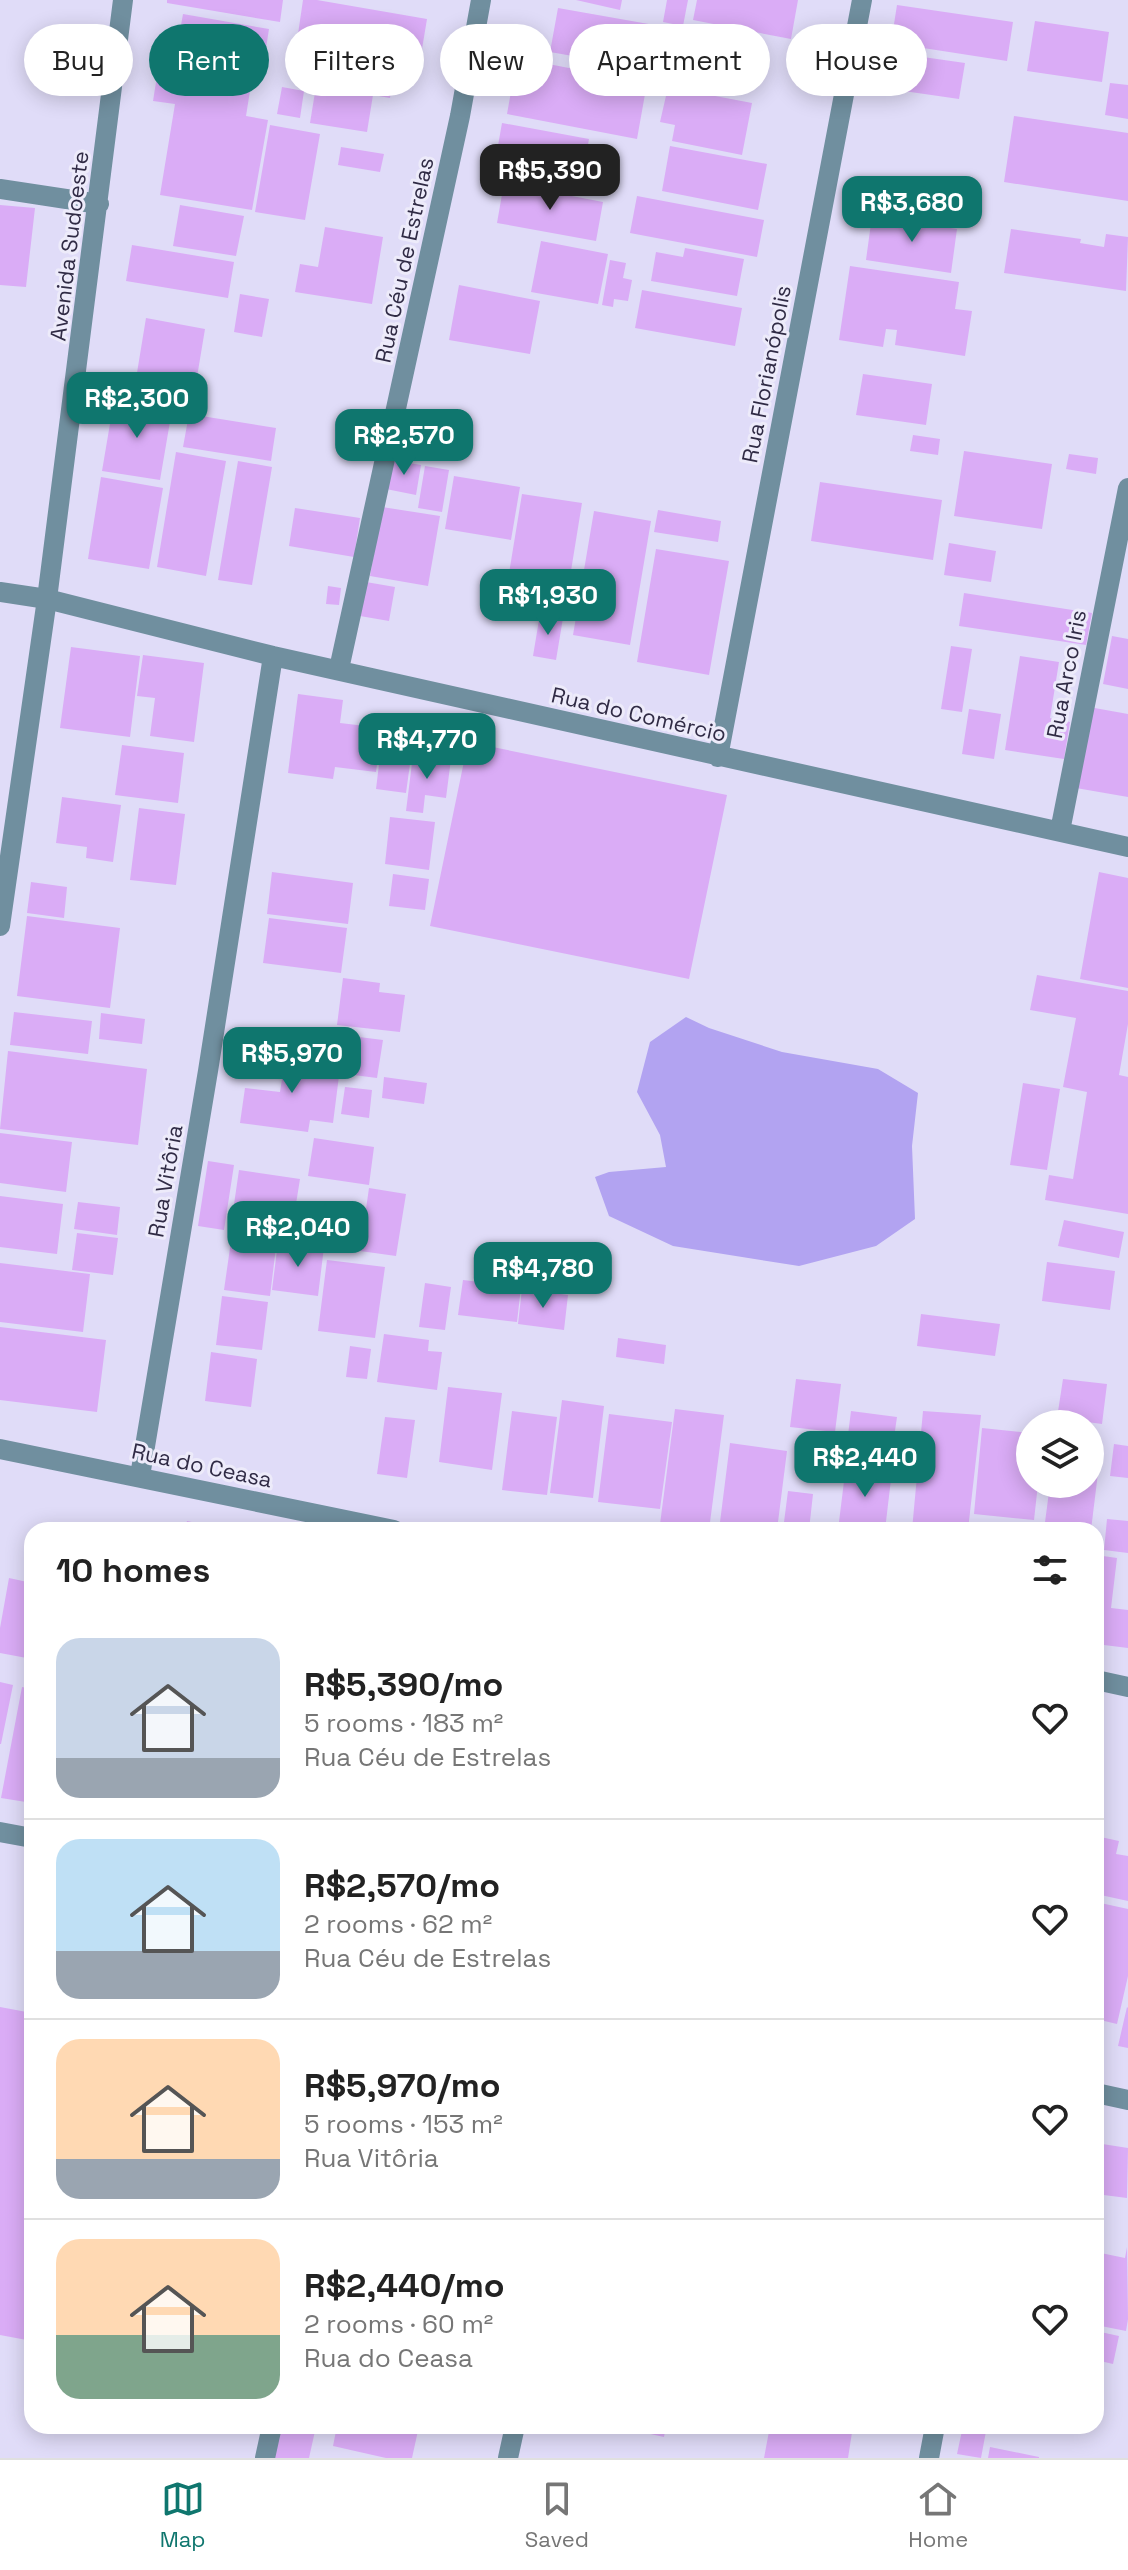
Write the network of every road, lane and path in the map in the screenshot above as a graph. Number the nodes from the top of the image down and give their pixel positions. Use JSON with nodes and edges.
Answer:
{"nodes":[{"id":1,"x":123,"y":0,"type":"edge"},
{"id":2,"x":481,"y":0,"type":"edge"},
{"id":3,"x":862,"y":0,"type":"edge"},
{"id":4,"x":0,"y":189,"type":"edge"},
{"id":5,"x":99,"y":204,"type":"junction"},
{"id":6,"x":1128,"y":488,"type":"edge"},
{"id":7,"x":0,"y":592,"type":"edge"},
{"id":8,"x":47,"y":599,"type":"junction"},
{"id":9,"x":273,"y":656,"type":"junction"},
{"id":10,"x":339,"y":669,"type":"junction"},
{"id":11,"x":718,"y":757,"type":"junction"},
{"id":12,"x":1060,"y":831,"type":"junction"},
{"id":13,"x":1128,"y":847,"type":"edge"},
{"id":14,"x":0,"y":926,"type":"edge"},
{"id":15,"x":0,"y":1449,"type":"edge"},
{"id":16,"x":140,"y":1476,"type":"junction"},
{"id":17,"x":356,"y":1522,"type":"edge"},
{"id":18,"x":1104,"y":1682,"type":"edge"},
{"id":19,"x":1128,"y":1687,"type":"edge"},
{"id":20,"x":0,"y":1832,"type":"edge"},
{"id":21,"x":24,"y":1836,"type":"edge"},
{"id":22,"x":1104,"y":2095,"type":"edge"},
{"id":23,"x":1128,"y":2100,"type":"edge"},
{"id":24,"x":270,"y":2434,"type":"edge"},
{"id":25,"x":513,"y":2434,"type":"edge"},
{"id":26,"x":934,"y":2434,"type":"edge"},
{"id":27,"x":265,"y":2458,"type":"edge"},
{"id":28,"x":508,"y":2458,"type":"edge"},
{"id":29,"x":929,"y":2458,"type":"edge"}],
"edges":[{"from":1,"to":5,"type":"street","name":"Avenida Sudoeste"},
{"from":2,"to":10,"type":"street","name":"Rua Céu de Estrelas"},
{"from":3,"to":11,"type":"street","name":"Rua Florianópolis"},
{"from":4,"to":5,"type":"street"},
{"from":5,"to":8,"type":"street","name":"Avenida Sudoeste"},
{"from":6,"to":12,"type":"street","name":"Rua Arco Iris"},
{"from":7,"to":8,"type":"street","name":"Rua do Comércio"},
{"from":8,"to":9,"type":"street","name":"Rua do Comércio"},
{"from":8,"to":14,"type":"street","name":"Avenida Sudoeste"},
{"from":9,"to":10,"type":"street","name":"Rua do Comércio"},
{"from":9,"to":16,"type":"street","name":"Rua Vitôria"},
{"from":10,"to":11,"type":"street","name":"Rua do Comércio"},
{"from":11,"to":12,"type":"street","name":"Rua do Comércio"},
{"from":12,"to":13,"type":"street","name":"Rua do Comércio"},
{"from":15,"to":16,"type":"street","name":"Rua do Ceasa"},
{"from":16,"to":17,"type":"street","name":"Rua do Ceasa"},
{"from":18,"to":19,"type":"street"},
{"from":20,"to":21,"type":"street"},
{"from":22,"to":23,"type":"street"},
{"from":24,"to":27,"type":"street"},
{"from":25,"to":28,"type":"street"},
{"from":26,"to":29,"type":"street"}]}
